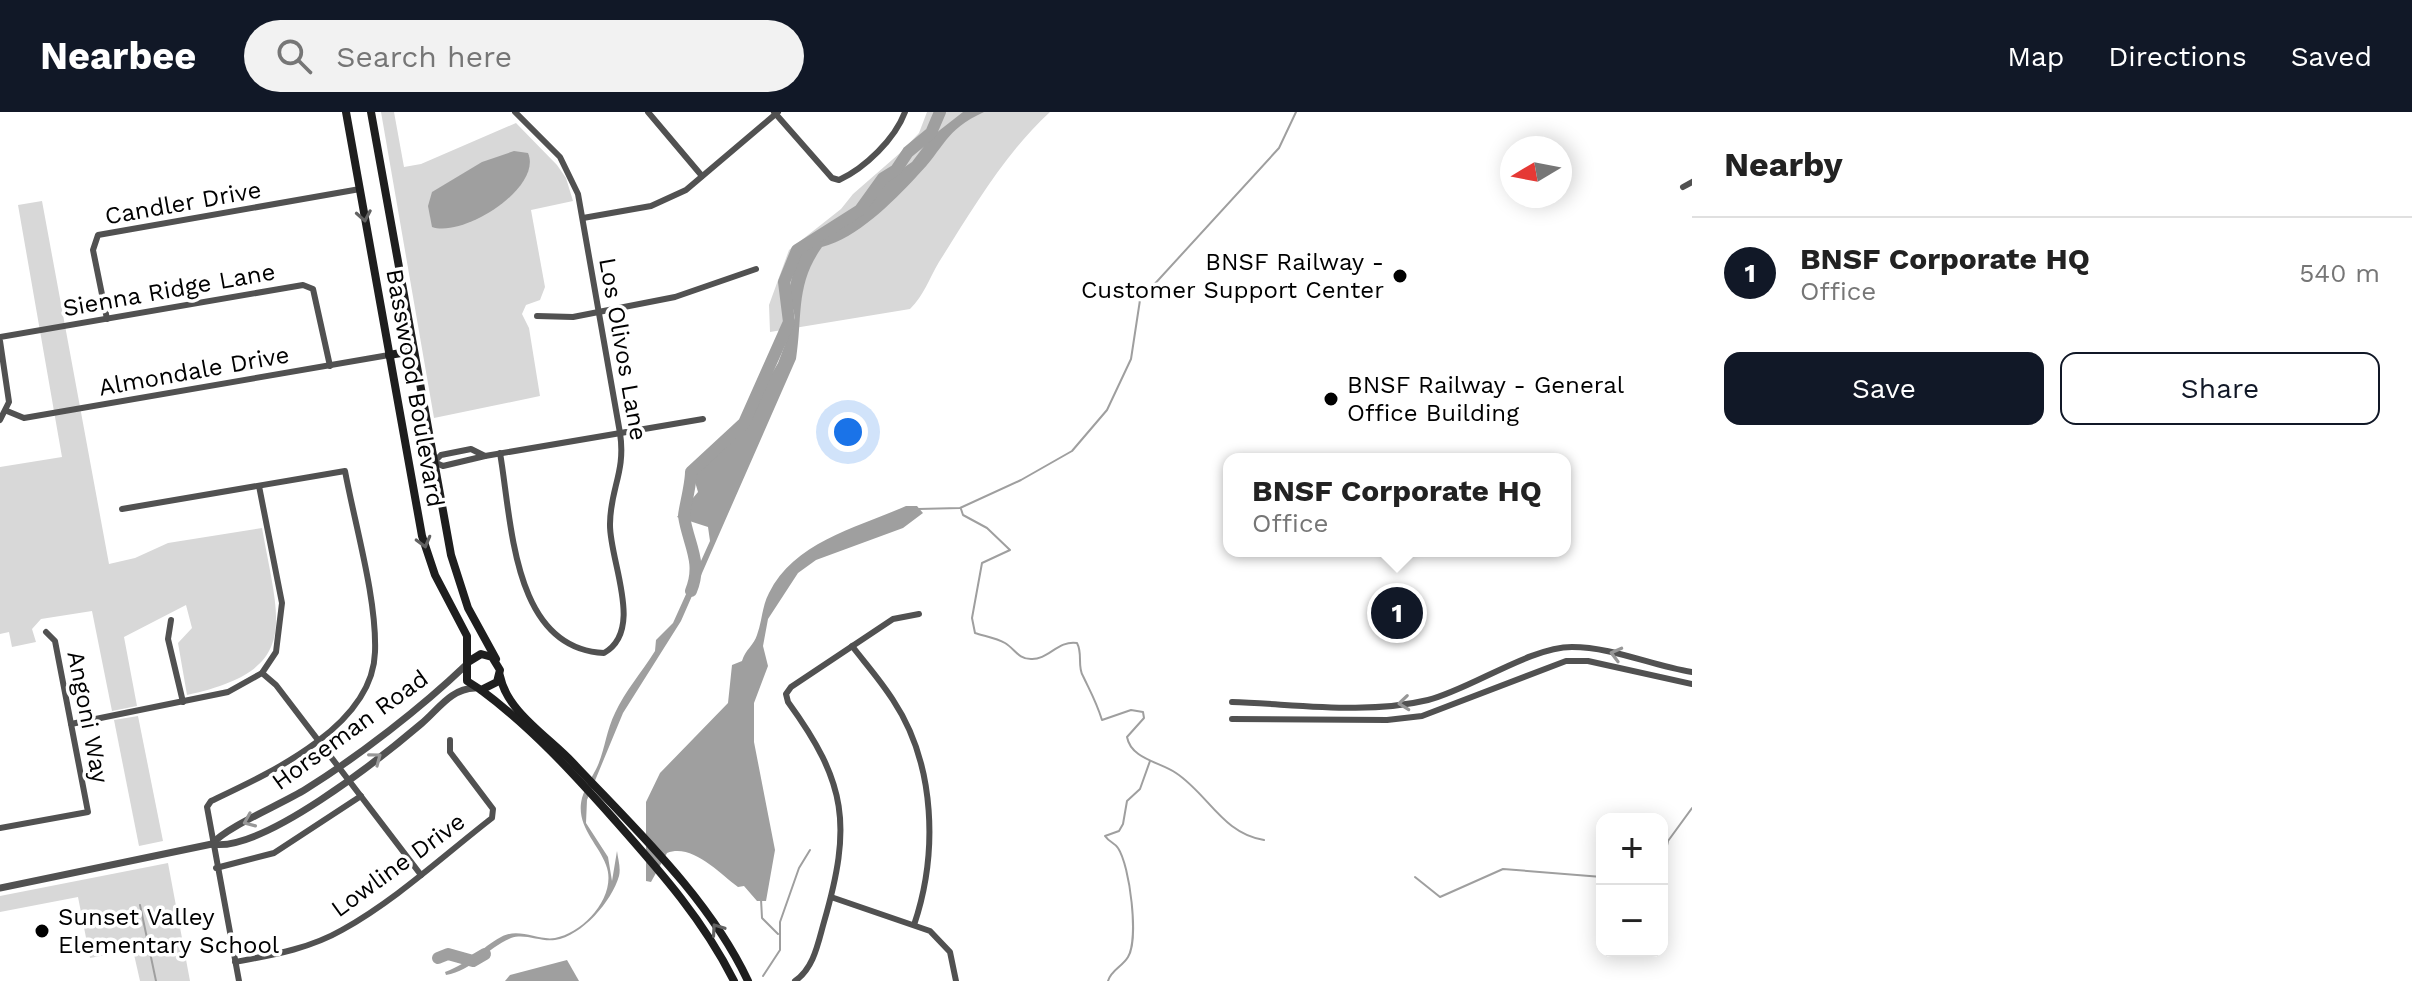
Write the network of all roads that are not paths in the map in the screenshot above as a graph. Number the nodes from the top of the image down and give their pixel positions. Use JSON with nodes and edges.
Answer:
{"nodes":[{"id":1,"x":346,"y":112,"type":"edge"},
{"id":2,"x":371,"y":112,"type":"edge"},
{"id":3,"x":515,"y":112,"type":"edge"},
{"id":4,"x":648,"y":112,"type":"edge"},
{"id":5,"x":905,"y":112,"type":"edge"},
{"id":6,"x":776,"y":113,"type":"edge"},
{"id":7,"x":702,"y":176,"type":"junction"},
{"id":8,"x":1692,"y":182,"type":"edge"},
{"id":9,"x":1683,"y":187,"type":"dead end"},
{"id":10,"x":360,"y":189,"type":"junction"},
{"id":11,"x":583,"y":218,"type":"junction"},
{"id":12,"x":756,"y":269,"type":"dead end"},
{"id":13,"x":600,"y":311,"type":"junction"},
{"id":14,"x":537,"y":316,"type":"dead end"},
{"id":15,"x":107,"y":319,"type":"junction"},
{"id":16,"x":0,"y":339,"type":"edge"},
{"id":17,"x":413,"y":351,"type":"junction"},
{"id":18,"x":389,"y":355,"type":"junction"},
{"id":19,"x":330,"y":366,"type":"junction"},
{"id":20,"x":7,"y":411,"type":"junction"},
{"id":21,"x":703,"y":419,"type":"dead end"},
{"id":22,"x":0,"y":420,"type":"edge"},
{"id":23,"x":620,"y":433,"type":"junction"},
{"id":24,"x":465,"y":451,"type":"junction"},
{"id":25,"x":500,"y":453,"type":"junction"},
{"id":26,"x":485,"y":456,"type":"junction"},
{"id":27,"x":434,"y":462,"type":"junction"},
{"id":28,"x":467,"y":462,"type":"junction"},
{"id":29,"x":259,"y":486,"type":"junction"},
{"id":30,"x":122,"y":509,"type":"dead end"},
{"id":31,"x":919,"y":614,"type":"dead end"},
{"id":32,"x":171,"y":620,"type":"dead end"},
{"id":33,"x":46,"y":632,"type":"dead end"},
{"id":34,"x":852,"y":646,"type":"junction"},
{"id":35,"x":1580,"y":648,"type":"junction"},
{"id":36,"x":496,"y":660,"type":"junction"},
{"id":37,"x":1580,"y":660,"type":"junction"},
{"id":38,"x":467,"y":664,"type":"junction"},
{"id":39,"x":1680,"y":670,"type":"junction"},
{"id":40,"x":1692,"y":672,"type":"edge"},
{"id":41,"x":262,"y":673,"type":"junction"},
{"id":42,"x":500,"y":675,"type":"junction"},
{"id":43,"x":1478,"y":681,"type":"junction"},
{"id":44,"x":1675,"y":682,"type":"junction"},
{"id":45,"x":1692,"y":684,"type":"edge"},
{"id":46,"x":478,"y":689,"type":"junction"},
{"id":47,"x":1485,"y":693,"type":"junction"},
{"id":48,"x":183,"y":702,"type":"junction"},
{"id":49,"x":1232,"y":702,"type":"dead end"},
{"id":50,"x":1290,"y":703,"type":"junction"},
{"id":51,"x":1346,"y":706,"type":"junction"},
{"id":52,"x":1232,"y":719,"type":"dead end"},
{"id":53,"x":1289,"y":719,"type":"junction"},
{"id":54,"x":1346,"y":719,"type":"junction"},
{"id":55,"x":71,"y":724,"type":"junction"},
{"id":56,"x":450,"y":740,"type":"dead end"},
{"id":57,"x":318,"y":741,"type":"junction"},
{"id":58,"x":339,"y":767,"type":"junction"},
{"id":59,"x":573,"y":768,"type":"junction"},
{"id":60,"x":348,"y":780,"type":"junction"},
{"id":61,"x":361,"y":796,"type":"junction"},
{"id":62,"x":0,"y":827,"type":"edge"},
{"id":63,"x":212,"y":844,"type":"junction"},
{"id":64,"x":216,"y":868,"type":"junction"},
{"id":65,"x":421,"y":875,"type":"junction"},
{"id":66,"x":676,"y":884,"type":"junction"},
{"id":67,"x":0,"y":888,"type":"edge"},
{"id":68,"x":831,"y":897,"type":"junction"},
{"id":69,"x":914,"y":925,"type":"junction"},
{"id":70,"x":235,"y":962,"type":"junction"},
{"id":71,"x":806,"y":973,"type":"junction"},
{"id":72,"x":239,"y":981,"type":"edge"},
{"id":73,"x":734,"y":981,"type":"edge"},
{"id":74,"x":748,"y":981,"type":"edge"},
{"id":75,"x":795,"y":981,"type":"edge"},
{"id":76,"x":814,"y":981,"type":"edge"},
{"id":77,"x":956,"y":981,"type":"edge"}],
"edges":[{"from":1,"to":10,"type":"main road","name":"Basswood Boulevard"},
{"from":2,"to":17,"type":"main road","name":"Basswood Boulevard"},
{"from":3,"to":11,"type":"street","name":"Los Olivos Lane"},
{"from":4,"to":7,"type":"street"},
{"from":5,"to":6,"type":"street"},
{"from":6,"to":7,"type":"street"},
{"from":7,"to":11,"type":"street"},
{"from":8,"to":9,"type":"street"},
{"from":10,"to":15,"type":"street","name":"Candler Drive"},
{"from":10,"to":18,"type":"main road","name":"Basswood Boulevard","one_way":true},
{"from":11,"to":13,"type":"street","name":"Los Olivos Lane"},
{"from":12,"to":13,"type":"street"},
{"from":13,"to":14,"type":"street"},
{"from":13,"to":23,"type":"street","name":"Los Olivos Lane"},
{"from":15,"to":16,"type":"street","name":"Sienna Ridge Lane"},
{"from":15,"to":19,"type":"street","name":"Sienna Ridge Lane"},
{"from":16,"to":20,"type":"street"},
{"from":17,"to":18,"type":"main road"},
{"from":17,"to":27,"type":"main road","name":"Basswood Boulevard"},
{"from":18,"to":19,"type":"street","name":"Almondale Drive"},
{"from":18,"to":38,"type":"main road","name":"Basswood Boulevard","one_way":true},
{"from":19,"to":20,"type":"street","name":"Almondale Drive"},
{"from":20,"to":22,"type":"street"},
{"from":21,"to":23,"type":"street"},
{"from":23,"to":25,"type":"street"},
{"from":23,"to":25,"type":"street","name":"Los Olivos Lane"},
{"from":24,"to":26,"type":"street"},
{"from":24,"to":27,"type":"street"},
{"from":24,"to":28,"type":"street"},
{"from":25,"to":26,"type":"street"},
{"from":26,"to":28,"type":"street"},
{"from":27,"to":28,"type":"street"},
{"from":27,"to":36,"type":"main road","name":"Basswood Boulevard"},
{"from":29,"to":30,"type":"street"},
{"from":29,"to":41,"type":"street"},
{"from":29,"to":57,"type":"street"},
{"from":31,"to":34,"type":"street"},
{"from":32,"to":48,"type":"street"},
{"from":33,"to":55,"type":"street","name":"Angoni Way"},
{"from":34,"to":68,"type":"street"},
{"from":34,"to":69,"type":"street"},
{"from":35,"to":37,"type":"street"},
{"from":39,"to":35,"type":"street","one_way":true},
{"from":35,"to":43,"type":"street"},
{"from":36,"to":38,"type":"main road"},
{"from":36,"to":42,"type":"main road"},
{"from":37,"to":44,"type":"street"},
{"from":37,"to":47,"type":"street"},
{"from":38,"to":46,"type":"main road"},
{"from":38,"to":58,"type":"street","name":"Horseman Road"},
{"from":39,"to":40,"type":"street"},
{"from":39,"to":44,"type":"street"},
{"from":41,"to":48,"type":"street"},
{"from":41,"to":57,"type":"street"},
{"from":42,"to":46,"type":"main road"},
{"from":42,"to":59,"type":"main road"},
{"from":43,"to":47,"type":"street"},
{"from":43,"to":51,"type":"street","one_way":true},
{"from":44,"to":45,"type":"street"},
{"from":46,"to":59,"type":"main road"},
{"from":60,"to":46,"type":"street","name":"Horseman Road","one_way":true},
{"from":47,"to":54,"type":"street"},
{"from":48,"to":55,"type":"street"},
{"from":49,"to":50,"type":"street"},
{"from":50,"to":51,"type":"street"},
{"from":50,"to":53,"type":"street"},
{"from":51,"to":54,"type":"street"},
{"from":52,"to":53,"type":"street"},
{"from":53,"to":54,"type":"street"},
{"from":55,"to":62,"type":"street","name":"Angoni Way"},
{"from":56,"to":65,"type":"street","name":"Lowline Drive"},
{"from":57,"to":58,"type":"street"},
{"from":57,"to":63,"type":"street"},
{"from":58,"to":60,"type":"street"},
{"from":58,"to":63,"type":"street","name":"Horseman Road","one_way":true},
{"from":59,"to":66,"type":"main road"},
{"from":60,"to":61,"type":"street"},
{"from":60,"to":63,"type":"street","name":"Horseman Road"},
{"from":61,"to":64,"type":"street"},
{"from":61,"to":65,"type":"street"},
{"from":63,"to":64,"type":"street"},
{"from":63,"to":67,"type":"street","name":"Horseman Road"},
{"from":64,"to":70,"type":"street"},
{"from":65,"to":70,"type":"street","name":"Lowline Drive"},
{"from":66,"to":73,"type":"main road"},
{"from":74,"to":66,"type":"main road","one_way":true},
{"from":68,"to":69,"type":"street"},
{"from":68,"to":71,"type":"street"},
{"from":69,"to":77,"type":"street"},
{"from":70,"to":72,"type":"street"},
{"from":71,"to":75,"type":"street"},
{"from":71,"to":76,"type":"street"}]}
